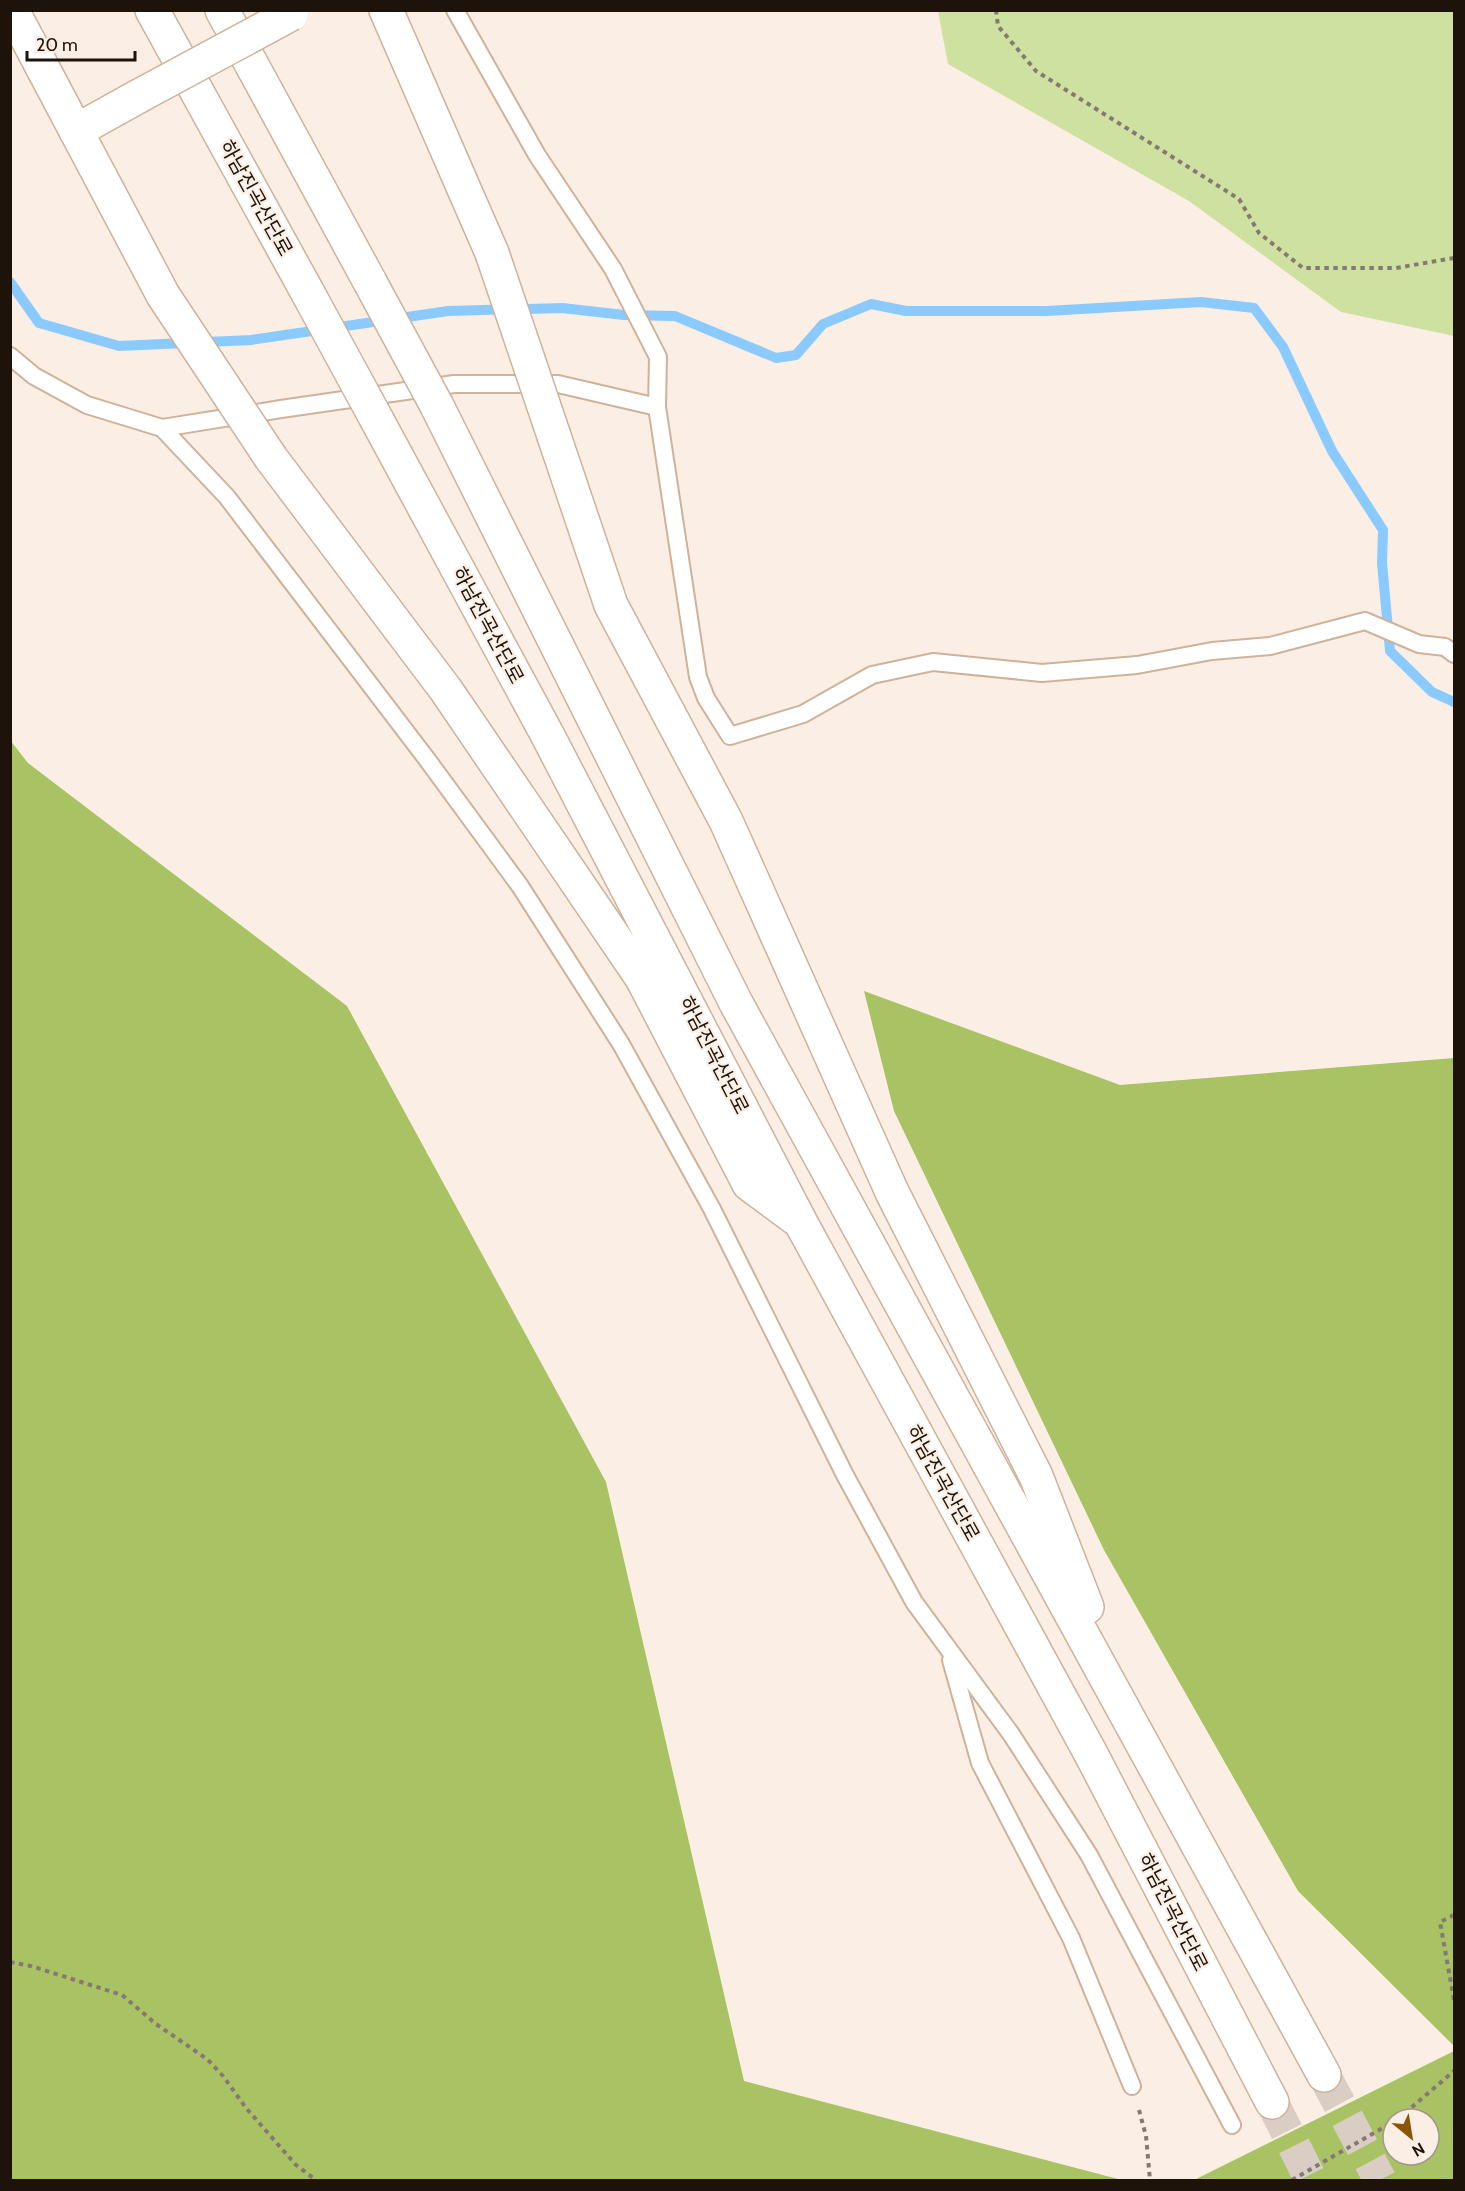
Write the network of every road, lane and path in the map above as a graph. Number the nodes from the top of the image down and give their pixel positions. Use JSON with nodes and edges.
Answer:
{"nodes":[{"id":1,"x":12,"y":10,"type":"edge"},
{"id":2,"x":152,"y":10,"type":"edge"},
{"id":3,"x":222,"y":10,"type":"edge"},
{"id":4,"x":386,"y":10,"type":"edge"},
{"id":5,"x":455,"y":10,"type":"edge"},
{"id":6,"x":996,"y":10,"type":"edge"},
{"id":7,"x":293,"y":12,"type":"edge"},
{"id":8,"x":76,"y":131,"type":"junction"},
{"id":9,"x":1455,"y":258,"type":"edge"},
{"id":10,"x":10,"y":356,"type":"edge"},
{"id":11,"x":657,"y":407,"type":"junction"},
{"id":12,"x":162,"y":428,"type":"junction"},
{"id":13,"x":1455,"y":654,"type":"edge"},
{"id":14,"x":801,"y":1223,"type":"junction"},
{"id":15,"x":948,"y":1649,"type":"junction"},
{"id":16,"x":1139,"y":1737,"type":"junction"},
{"id":17,"x":1455,"y":1915,"type":"edge"},
{"id":18,"x":10,"y":1962,"type":"edge"},
{"id":19,"x":1455,"y":2000,"type":"edge"},
{"id":20,"x":1455,"y":2071,"type":"edge"},
{"id":21,"x":1324,"y":2075,"type":"tunnel mouth"},
{"id":22,"x":1132,"y":2086,"type":"joint"},
{"id":23,"x":1272,"y":2102,"type":"tunnel mouth"},
{"id":24,"x":1412,"y":2107,"type":"edge"},
{"id":25,"x":1232,"y":2125,"type":"dead end"},
{"id":26,"x":1381,"y":2129,"type":"edge"},
{"id":27,"x":316,"y":2181,"type":"edge"},
{"id":28,"x":1150,"y":2181,"type":"edge"},
{"id":29,"x":1292,"y":2181,"type":"edge"}],
"edges":[{"from":1,"to":8,"type":"main road"},
{"from":2,"to":14,"type":"main road","name":"하남진곡산단로","bridge":true},
{"from":3,"to":16,"type":"main road","bridge":true},
{"from":4,"to":16,"type":"main road","bridge":true},
{"from":5,"to":11,"type":"lane"},
{"from":6,"to":9,"type":"path"},
{"from":7,"to":8,"type":"main road","bridge":true},
{"from":8,"to":14,"type":"main road","bridge":true},
{"from":10,"to":12,"type":"lane"},
{"from":11,"to":12,"type":"lane"},
{"from":11,"to":13,"type":"lane"},
{"from":12,"to":15,"type":"lane"},
{"from":14,"to":23,"type":"main road","name":"하남진곡산단로"},
{"from":15,"to":22,"type":"lane"},
{"from":15,"to":25,"type":"lane"},
{"from":16,"to":21,"type":"main road"},
{"from":17,"to":19,"type":"path"},
{"from":18,"to":27,"type":"path"},
{"from":20,"to":24,"type":"path"},
{"from":22,"to":28,"type":"path"},
{"from":26,"to":29,"type":"path"}]}
